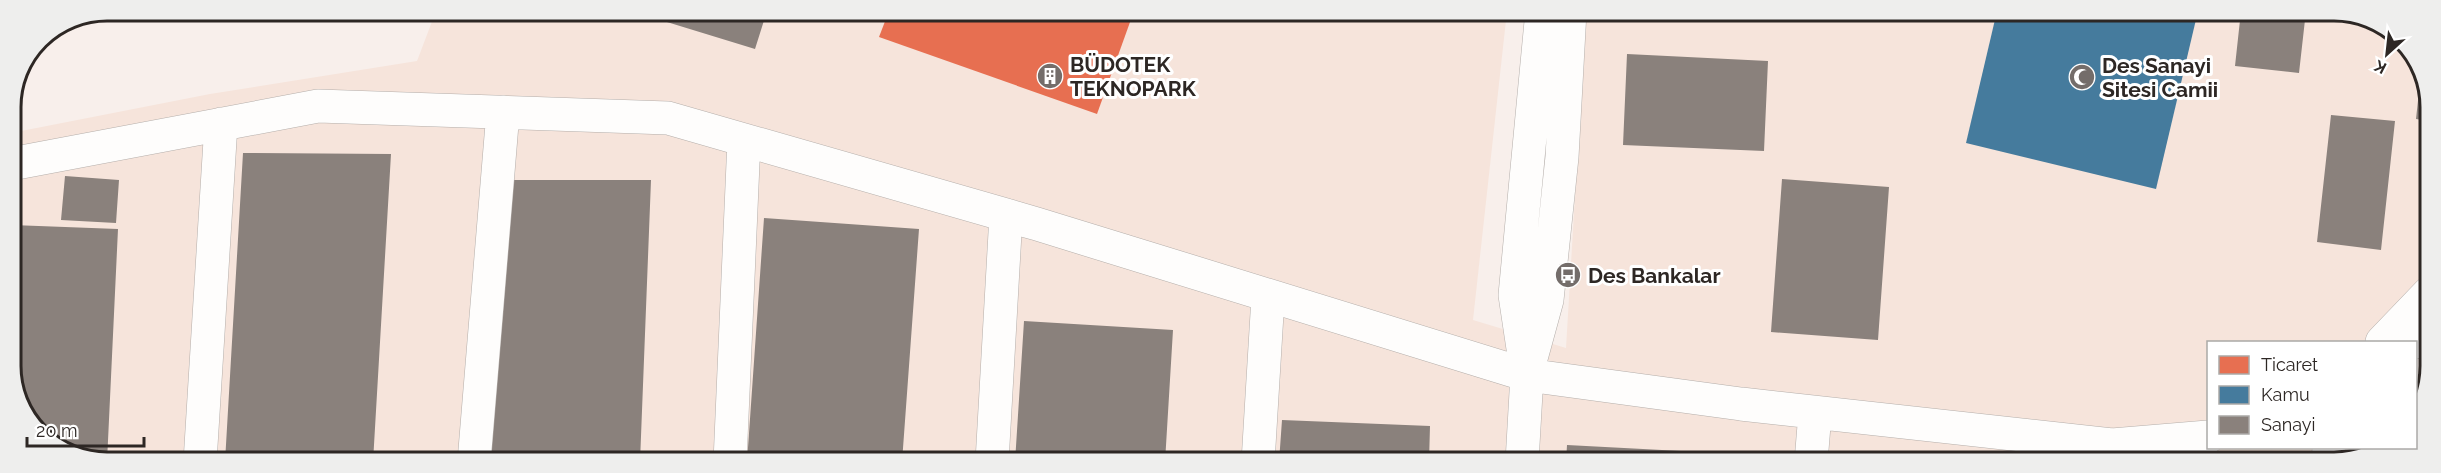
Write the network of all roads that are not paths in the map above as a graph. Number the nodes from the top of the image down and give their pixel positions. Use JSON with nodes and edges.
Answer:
{"nodes":[{"id":1,"x":1541,"y":21,"type":"edge"},
{"id":2,"x":1569,"y":21,"type":"edge"},
{"id":3,"x":503,"y":112,"type":"junction"},
{"id":4,"x":221,"y":124,"type":"junction"},
{"id":5,"x":744,"y":140,"type":"junction"},
{"id":6,"x":21,"y":162,"type":"edge"},
{"id":7,"x":1006,"y":215,"type":"junction"},
{"id":8,"x":1268,"y":297,"type":"junction"},
{"id":9,"x":2420,"y":302,"type":"edge"},
{"id":10,"x":2383,"y":341,"type":"edge"},
{"id":11,"x":1527,"y":375,"type":"junction"},
{"id":12,"x":1815,"y":413,"type":"junction"},
{"id":13,"x":2207,"y":437,"type":"edge"},
{"id":14,"x":2066,"y":451,"type":"edge"},
{"id":15,"x":201,"y":452,"type":"edge"},
{"id":16,"x":475,"y":452,"type":"edge"},
{"id":17,"x":730,"y":452,"type":"edge"},
{"id":18,"x":993,"y":452,"type":"edge"},
{"id":19,"x":1259,"y":452,"type":"edge"},
{"id":20,"x":1522,"y":452,"type":"edge"},
{"id":21,"x":1812,"y":452,"type":"edge"}],
"edges":[{"from":1,"to":11,"type":"street"},
{"from":2,"to":11,"type":"street"},
{"from":3,"to":4,"type":"street"},
{"from":3,"to":5,"type":"street"},
{"from":3,"to":16,"type":"street"},
{"from":4,"to":6,"type":"street"},
{"from":4,"to":15,"type":"street"},
{"from":5,"to":7,"type":"street"},
{"from":5,"to":17,"type":"street"},
{"from":7,"to":8,"type":"street"},
{"from":7,"to":18,"type":"street"},
{"from":8,"to":11,"type":"street"},
{"from":8,"to":19,"type":"street"},
{"from":9,"to":10,"type":"street"},
{"from":11,"to":12,"type":"street"},
{"from":11,"to":20,"type":"street"},
{"from":12,"to":14,"type":"street"},
{"from":12,"to":21,"type":"street"},
{"from":13,"to":14,"type":"street"}]}
